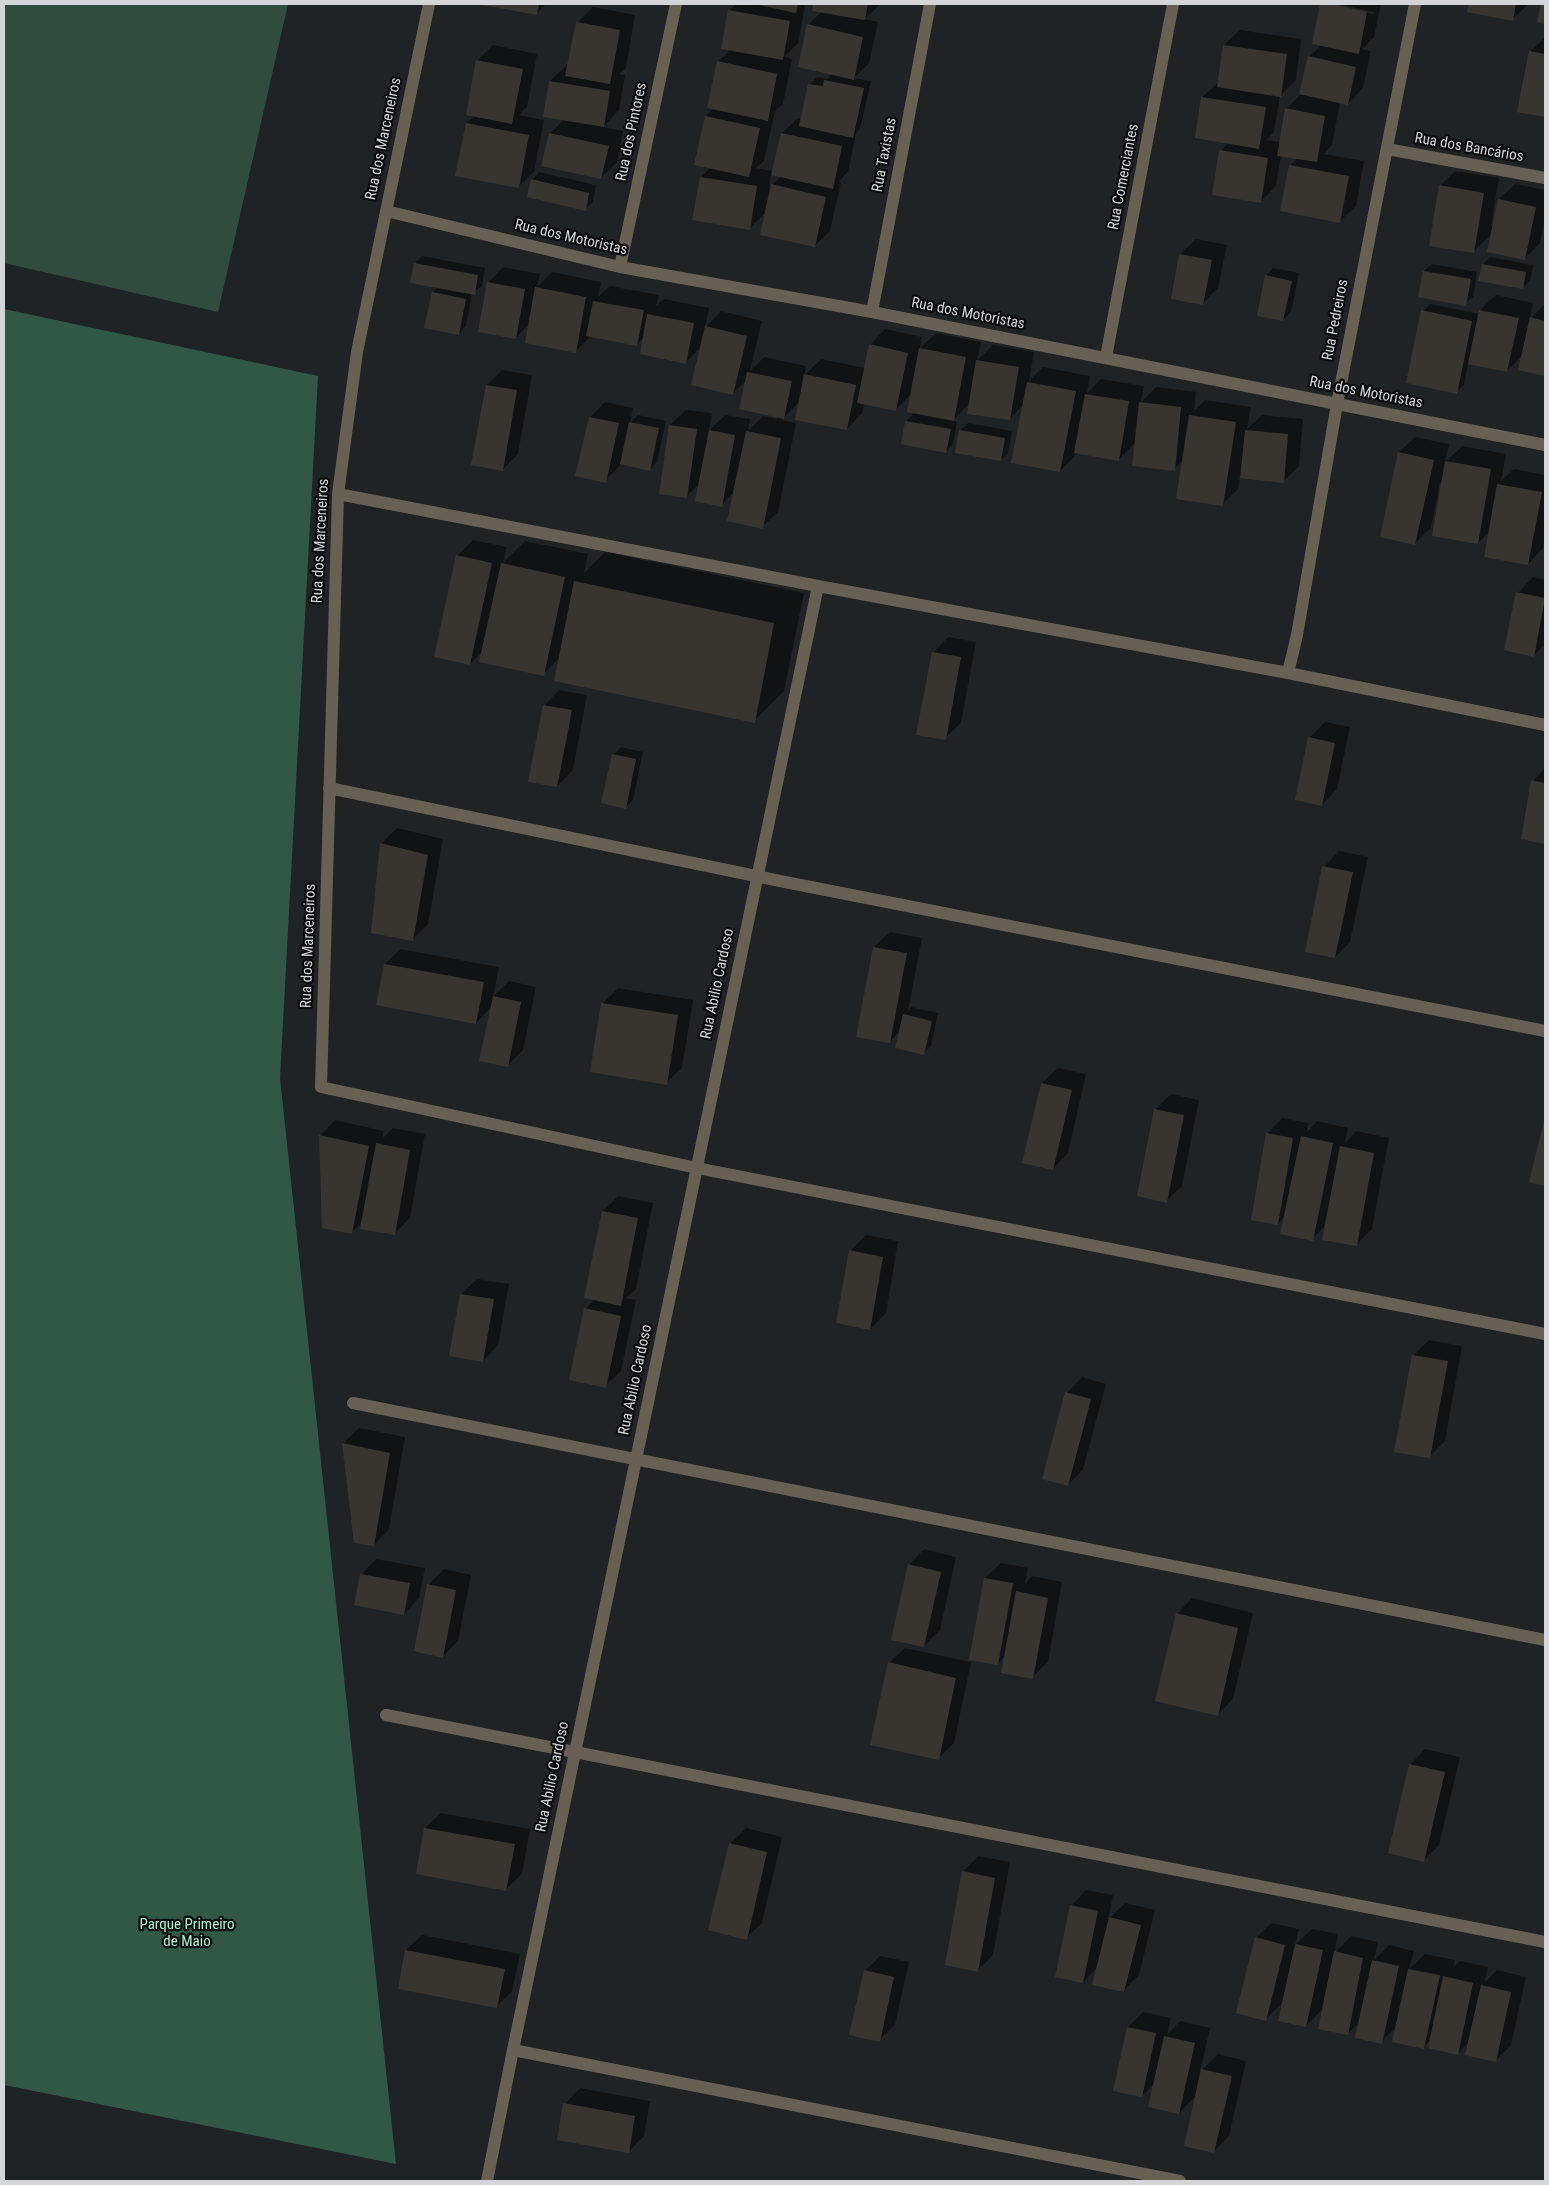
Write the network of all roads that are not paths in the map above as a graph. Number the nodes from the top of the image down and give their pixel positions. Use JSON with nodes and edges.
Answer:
{"nodes":[{"id":1,"x":429,"y":4,"type":"edge"},
{"id":2,"x":676,"y":4,"type":"edge"},
{"id":3,"x":930,"y":4,"type":"edge"},
{"id":4,"x":1173,"y":4,"type":"edge"},
{"id":5,"x":1415,"y":4,"type":"edge"},
{"id":6,"x":1387,"y":149,"type":"junction"},
{"id":7,"x":1545,"y":178,"type":"edge"},
{"id":8,"x":386,"y":211,"type":"junction"},
{"id":9,"x":620,"y":267,"type":"junction"},
{"id":10,"x":872,"y":312,"type":"junction"},
{"id":11,"x":1106,"y":357,"type":"junction"},
{"id":12,"x":1336,"y":404,"type":"junction"},
{"id":13,"x":1545,"y":445,"type":"edge"},
{"id":14,"x":338,"y":494,"type":"junction"},
{"id":15,"x":818,"y":586,"type":"junction"},
{"id":16,"x":1288,"y":673,"type":"junction"},
{"id":17,"x":1545,"y":725,"type":"edge"},
{"id":18,"x":329,"y":788,"type":"junction"},
{"id":19,"x":757,"y":876,"type":"junction"},
{"id":20,"x":1545,"y":1032,"type":"edge"},
{"id":21,"x":696,"y":1168,"type":"junction"},
{"id":22,"x":1545,"y":1334,"type":"edge"},
{"id":23,"x":353,"y":1403,"type":"dead end"},
{"id":24,"x":636,"y":1459,"type":"junction"},
{"id":25,"x":1545,"y":1640,"type":"edge"},
{"id":26,"x":386,"y":1715,"type":"dead end"},
{"id":27,"x":575,"y":1752,"type":"junction"},
{"id":28,"x":1545,"y":1942,"type":"edge"},
{"id":29,"x":513,"y":2050,"type":"junction"},
{"id":30,"x":487,"y":2181,"type":"edge"},
{"id":31,"x":1180,"y":2181,"type":"edge"}],
"edges":[{"from":1,"to":8,"type":"street","name":"Rua dos Marceneiros"},
{"from":2,"to":9,"type":"street","name":"Rua dos Pintores"},
{"from":3,"to":10,"type":"street","name":"Rua Taxistas"},
{"from":4,"to":11,"type":"street","name":"Rua Comerciantes"},
{"from":5,"to":6,"type":"street","name":"Rua Pedreiros"},
{"from":6,"to":7,"type":"street","name":"Rua dos Bancários"},
{"from":6,"to":12,"type":"street","name":"Rua Pedreiros"},
{"from":8,"to":9,"type":"street","name":"Rua dos Motoristas"},
{"from":8,"to":14,"type":"street","name":"Rua dos Marceneiros"},
{"from":9,"to":10,"type":"street","name":"Rua dos Motoristas"},
{"from":10,"to":11,"type":"street","name":"Rua dos Motoristas"},
{"from":11,"to":12,"type":"street","name":"Rua dos Motoristas"},
{"from":12,"to":13,"type":"street","name":"Rua dos Motoristas"},
{"from":12,"to":16,"type":"street","name":"Rua Pedreiros"},
{"from":14,"to":15,"type":"street"},
{"from":14,"to":18,"type":"street","name":"Rua dos Marceneiros"},
{"from":15,"to":16,"type":"street"},
{"from":15,"to":19,"type":"street","name":"Rua Abilio Cardoso"},
{"from":16,"to":17,"type":"street"},
{"from":18,"to":19,"type":"street"},
{"from":18,"to":21,"type":"street","name":"Rua dos Marceneiros"},
{"from":19,"to":20,"type":"street"},
{"from":19,"to":21,"type":"street","name":"Rua Abilio Cardoso"},
{"from":21,"to":22,"type":"street"},
{"from":21,"to":24,"type":"street","name":"Rua Abilio Cardoso"},
{"from":23,"to":24,"type":"street"},
{"from":24,"to":25,"type":"street"},
{"from":24,"to":27,"type":"street","name":"Rua Abilio Cardoso"},
{"from":26,"to":27,"type":"street"},
{"from":27,"to":28,"type":"street"},
{"from":27,"to":29,"type":"street","name":"Rua Abilio Cardoso"},
{"from":29,"to":30,"type":"street","name":"Rua Abilio Cardoso"},
{"from":29,"to":31,"type":"street"}]}
